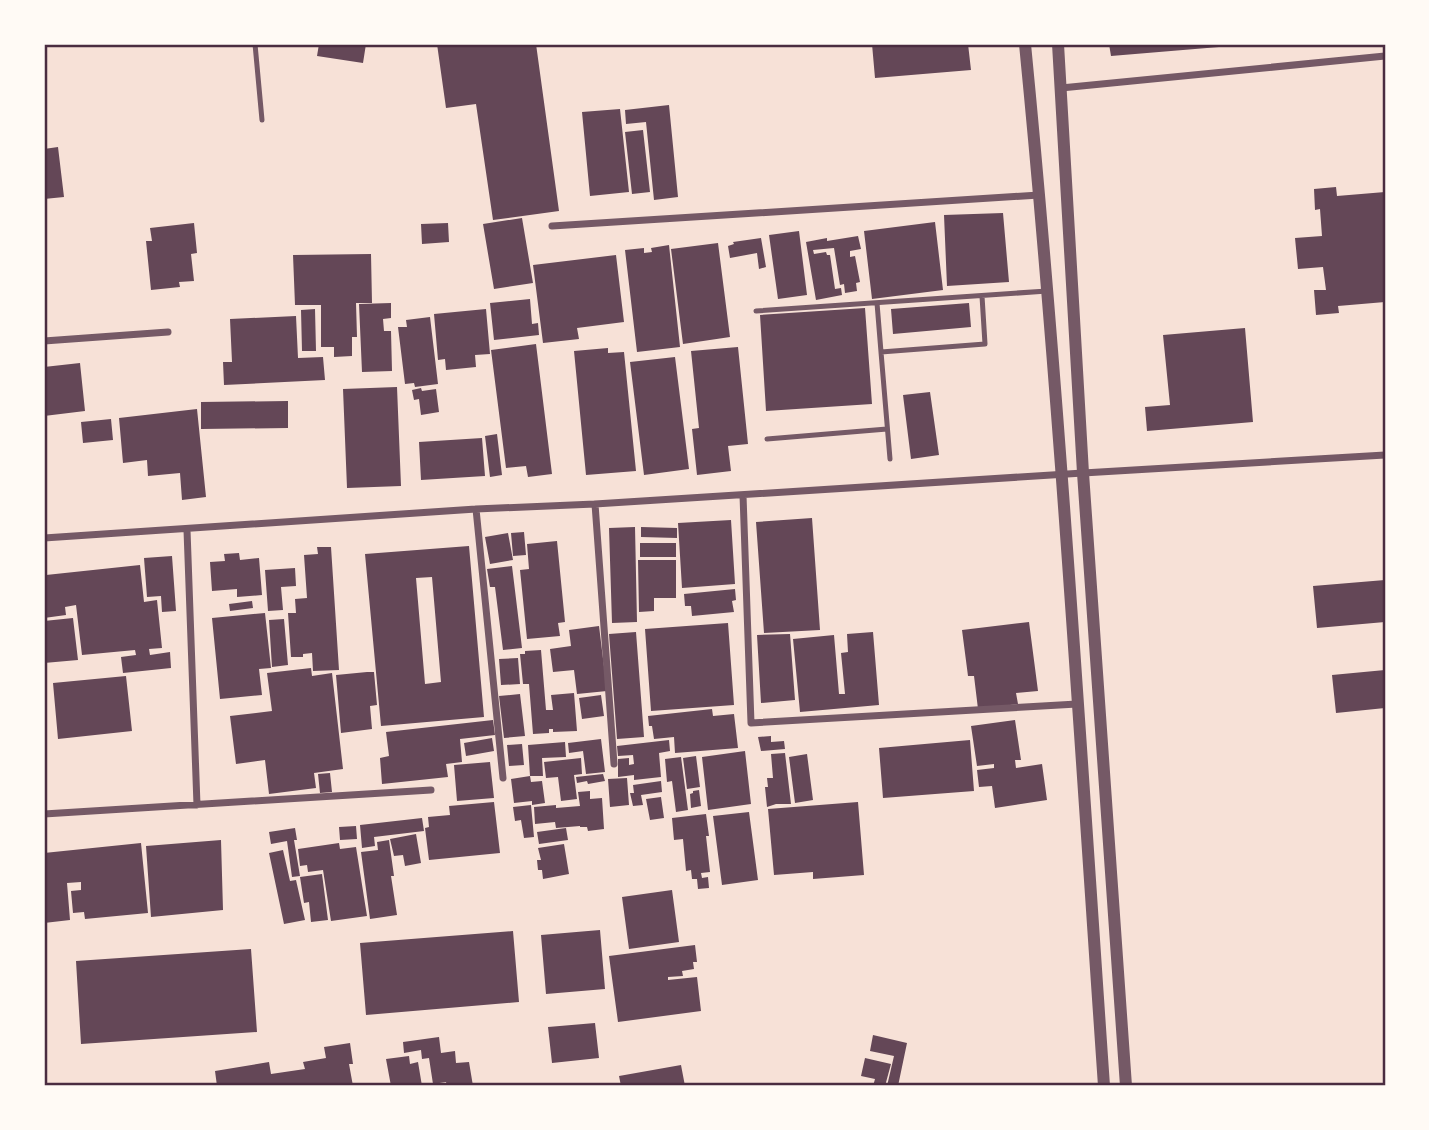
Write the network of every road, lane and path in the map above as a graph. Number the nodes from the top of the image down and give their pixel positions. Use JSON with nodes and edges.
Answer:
{"nodes":[{"id":1,"x":255,"y":44,"type":"edge"},
{"id":2,"x":1025,"y":44,"type":"edge"},
{"id":3,"x":1058,"y":44,"type":"edge"},
{"id":4,"x":1385,"y":56,"type":"edge"},
{"id":5,"x":1061,"y":88,"type":"junction"},
{"id":6,"x":262,"y":120,"type":"dead end"},
{"id":7,"x":1040,"y":195,"type":"junction"},
{"id":8,"x":552,"y":226,"type":"dead end"},
{"id":9,"x":1047,"y":291,"type":"junction"},
{"id":10,"x":982,"y":296,"type":"junction"},
{"id":11,"x":877,"y":303,"type":"junction"},
{"id":12,"x":756,"y":311,"type":"dead end"},
{"id":13,"x":169,"y":332,"type":"dead end"},
{"id":14,"x":44,"y":341,"type":"edge"},
{"id":15,"x":881,"y":352,"type":"junction"},
{"id":16,"x":887,"y":429,"type":"junction"},
{"id":17,"x":767,"y":439,"type":"dead end"},
{"id":18,"x":1385,"y":455,"type":"edge"},
{"id":19,"x":890,"y":459,"type":"dead end"},
{"id":20,"x":1083,"y":473,"type":"junction"},
{"id":21,"x":1061,"y":474,"type":"junction"},
{"id":22,"x":743,"y":495,"type":"junction"},
{"id":23,"x":595,"y":504,"type":"junction"},
{"id":24,"x":476,"y":509,"type":"junction"},
{"id":25,"x":187,"y":530,"type":"junction"},
{"id":26,"x":44,"y":538,"type":"edge"},
{"id":27,"x":1077,"y":704,"type":"junction"},
{"id":28,"x":614,"y":764,"type":"dead end"},
{"id":29,"x":503,"y":778,"type":"dead end"},
{"id":30,"x":431,"y":790,"type":"dead end"},
{"id":31,"x":197,"y":805,"type":"junction"},
{"id":32,"x":44,"y":814,"type":"edge"},
{"id":33,"x":1104,"y":1086,"type":"edge"},
{"id":34,"x":1126,"y":1086,"type":"edge"}],
"edges":[{"from":1,"to":6,"type":"lane"},
{"from":2,"to":7,"type":"street"},
{"from":3,"to":5,"type":"street"},
{"from":4,"to":5,"type":"street"},
{"from":5,"to":20,"type":"street"},
{"from":7,"to":8,"type":"street"},
{"from":7,"to":9,"type":"street"},
{"from":9,"to":10,"type":"lane"},
{"from":9,"to":21,"type":"street"},
{"from":10,"to":11,"type":"lane"},
{"from":10,"to":15,"type":"lane"},
{"from":11,"to":12,"type":"lane"},
{"from":11,"to":15,"type":"lane"},
{"from":13,"to":14,"type":"street"},
{"from":15,"to":16,"type":"lane"},
{"from":16,"to":17,"type":"lane"},
{"from":16,"to":19,"type":"lane"},
{"from":18,"to":20,"type":"street"},
{"from":20,"to":21,"type":"street"},
{"from":20,"to":34,"type":"street"},
{"from":21,"to":22,"type":"street"},
{"from":21,"to":27,"type":"street"},
{"from":22,"to":23,"type":"street"},
{"from":22,"to":27,"type":"street"},
{"from":23,"to":24,"type":"street"},
{"from":23,"to":28,"type":"street"},
{"from":24,"to":25,"type":"street"},
{"from":24,"to":29,"type":"street"},
{"from":25,"to":26,"type":"street"},
{"from":25,"to":31,"type":"street"},
{"from":27,"to":33,"type":"street"},
{"from":30,"to":31,"type":"street"},
{"from":31,"to":32,"type":"street"}]}
